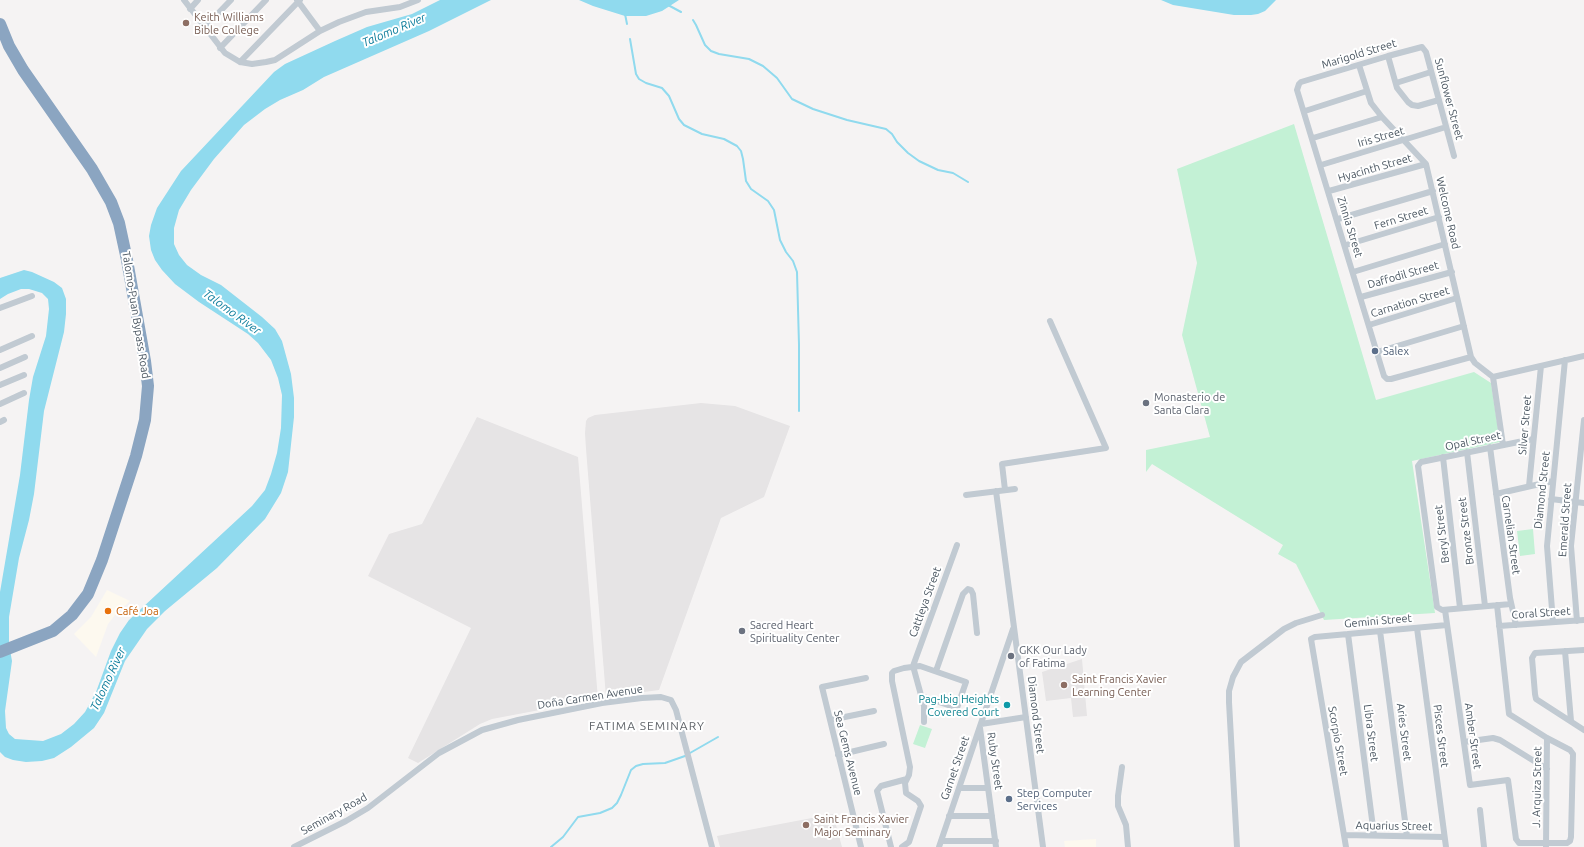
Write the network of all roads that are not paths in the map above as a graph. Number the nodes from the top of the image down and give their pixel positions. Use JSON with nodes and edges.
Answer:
{"nodes":[{"id":1,"x":184,"y":0,"type":"edge"},
{"id":2,"x":198,"y":0,"type":"edge"},
{"id":3,"x":231,"y":0,"type":"edge"},
{"id":4,"x":266,"y":0,"type":"edge"},
{"id":5,"x":298,"y":0,"type":"edge"},
{"id":6,"x":418,"y":0,"type":"edge"},
{"id":7,"x":190,"y":9,"type":"junction"},
{"id":8,"x":0,"y":24,"type":"edge"},
{"id":9,"x":204,"y":28,"type":"junction"},
{"id":10,"x":320,"y":31,"type":"junction"},
{"id":11,"x":220,"y":48,"type":"junction"},
{"id":12,"x":1422,"y":48,"type":"joint"},
{"id":13,"x":1388,"y":56,"type":"junction"},
{"id":14,"x":240,"y":62,"type":"junction"},
{"id":15,"x":1359,"y":65,"type":"junction"},
{"id":16,"x":1431,"y":72,"type":"junction"},
{"id":17,"x":1301,"y":82,"type":"joint"},
{"id":18,"x":1396,"y":83,"type":"junction"},
{"id":19,"x":1367,"y":91,"type":"junction"},
{"id":20,"x":1439,"y":100,"type":"junction"},
{"id":21,"x":1305,"y":111,"type":"junction"},
{"id":22,"x":1382,"y":117,"type":"junction"},
{"id":23,"x":1446,"y":127,"type":"junction"},
{"id":24,"x":1313,"y":138,"type":"junction"},
{"id":25,"x":1405,"y":140,"type":"junction"},
{"id":26,"x":1454,"y":156,"type":"dead end"},
{"id":27,"x":1426,"y":164,"type":"junction"},
{"id":28,"x":1321,"y":165,"type":"junction"},
{"id":29,"x":1329,"y":191,"type":"junction"},
{"id":30,"x":1433,"y":191,"type":"junction"},
{"id":31,"x":1439,"y":218,"type":"junction"},
{"id":32,"x":1338,"y":219,"type":"junction"},
{"id":33,"x":1445,"y":244,"type":"junction"},
{"id":34,"x":1346,"y":245,"type":"junction"},
{"id":35,"x":1353,"y":272,"type":"junction"},
{"id":36,"x":1452,"y":272,"type":"junction"},
{"id":37,"x":32,"y":296,"type":"dead end"},
{"id":38,"x":1361,"y":297,"type":"junction"},
{"id":39,"x":1457,"y":298,"type":"junction"},
{"id":40,"x":0,"y":308,"type":"edge"},
{"id":41,"x":1050,"y":321,"type":"dead end"},
{"id":42,"x":1369,"y":326,"type":"junction"},
{"id":43,"x":1464,"y":326,"type":"junction"},
{"id":44,"x":32,"y":336,"type":"dead end"},
{"id":45,"x":0,"y":350,"type":"edge"},
{"id":46,"x":1376,"y":352,"type":"junction"},
{"id":47,"x":1584,"y":356,"type":"edge"},
{"id":48,"x":25,"y":357,"type":"dead end"},
{"id":49,"x":1471,"y":357,"type":"junction"},
{"id":50,"x":1565,"y":360,"type":"junction"},
{"id":51,"x":1541,"y":366,"type":"junction"},
{"id":52,"x":0,"y":368,"type":"edge"},
{"id":53,"x":24,"y":375,"type":"dead end"},
{"id":54,"x":1493,"y":377,"type":"junction"},
{"id":55,"x":0,"y":385,"type":"edge"},
{"id":56,"x":24,"y":393,"type":"dead end"},
{"id":57,"x":0,"y":404,"type":"edge"},
{"id":58,"x":1584,"y":420,"type":"edge"},
{"id":59,"x":1533,"y":439,"type":"junction"},
{"id":60,"x":1503,"y":445,"type":"junction"},
{"id":61,"x":1490,"y":447,"type":"junction"},
{"id":62,"x":1467,"y":452,"type":"junction"},
{"id":63,"x":1443,"y":457,"type":"junction"},
{"id":64,"x":1419,"y":464,"type":"joint"},
{"id":65,"x":1553,"y":481,"type":"junction"},
{"id":66,"x":1529,"y":486,"type":"junction"},
{"id":67,"x":1015,"y":489,"type":"dead end"},
{"id":68,"x":1005,"y":490,"type":"junction"},
{"id":69,"x":996,"y":491,"type":"junction"},
{"id":70,"x":1496,"y":494,"type":"junction"},
{"id":71,"x":966,"y":495,"type":"dead end"},
{"id":72,"x":1551,"y":499,"type":"junction"},
{"id":73,"x":1576,"y":502,"type":"junction"},
{"id":74,"x":1584,"y":503,"type":"edge"},
{"id":75,"x":957,"y":545,"type":"dead end"},
{"id":76,"x":1511,"y":604,"type":"junction"},
{"id":77,"x":1497,"y":605,"type":"junction"},
{"id":78,"x":1485,"y":606,"type":"junction"},
{"id":79,"x":1460,"y":608,"type":"junction"},
{"id":80,"x":1445,"y":610,"type":"junction"},
{"id":81,"x":1322,"y":615,"type":"dead end"},
{"id":82,"x":1581,"y":620,"type":"edge"},
{"id":83,"x":1553,"y":622,"type":"junction"},
{"id":84,"x":1516,"y":624,"type":"junction"},
{"id":85,"x":1447,"y":625,"type":"junction"},
{"id":86,"x":1499,"y":626,"type":"junction"},
{"id":87,"x":1014,"y":627,"type":"junction"},
{"id":88,"x":1417,"y":628,"type":"junction"},
{"id":89,"x":1380,"y":631,"type":"junction"},
{"id":90,"x":977,"y":633,"type":"dead end"},
{"id":91,"x":1348,"y":634,"type":"junction"},
{"id":92,"x":1312,"y":639,"type":"joint"},
{"id":93,"x":1584,"y":650,"type":"edge"},
{"id":94,"x":1565,"y":651,"type":"junction"},
{"id":95,"x":0,"y":652,"type":"edge"},
{"id":96,"x":913,"y":666,"type":"junction"},
{"id":97,"x":936,"y":671,"type":"junction"},
{"id":98,"x":866,"y":678,"type":"dead end"},
{"id":99,"x":921,"y":696,"type":"junction"},
{"id":100,"x":874,"y":711,"type":"dead end"},
{"id":101,"x":1026,"y":717,"type":"junction"},
{"id":102,"x":830,"y":720,"type":"junction"},
{"id":103,"x":1571,"y":721,"type":"junction"},
{"id":104,"x":924,"y":722,"type":"dead end"},
{"id":105,"x":981,"y":725,"type":"junction"},
{"id":106,"x":1584,"y":730,"type":"edge"},
{"id":107,"x":1547,"y":738,"type":"junction"},
{"id":108,"x":1464,"y":742,"type":"junction"},
{"id":109,"x":884,"y":744,"type":"dead end"},
{"id":110,"x":838,"y":755,"type":"junction"},
{"id":111,"x":1122,"y":767,"type":"dead end"},
{"id":112,"x":1547,"y":769,"type":"junction"},
{"id":113,"x":907,"y":779,"type":"junction"},
{"id":114,"x":402,"y":783,"type":"joint"},
{"id":115,"x":959,"y":788,"type":"junction"},
{"id":116,"x":988,"y":788,"type":"junction"},
{"id":117,"x":1480,"y":810,"type":"dead end"},
{"id":118,"x":949,"y":816,"type":"junction"},
{"id":119,"x":992,"y":816,"type":"junction"},
{"id":120,"x":1344,"y":835,"type":"junction"},
{"id":121,"x":1374,"y":835,"type":"junction"},
{"id":122,"x":1407,"y":836,"type":"junction"},
{"id":123,"x":1444,"y":837,"type":"junction"},
{"id":124,"x":940,"y":844,"type":"edge"},
{"id":125,"x":996,"y":844,"type":"edge"},
{"id":126,"x":1546,"y":845,"type":"edge"},
{"id":127,"x":294,"y":847,"type":"edge"},
{"id":128,"x":712,"y":847,"type":"edge"},
{"id":129,"x":861,"y":847,"type":"edge"},
{"id":130,"x":890,"y":847,"type":"edge"},
{"id":131,"x":902,"y":847,"type":"edge"},
{"id":132,"x":1043,"y":847,"type":"edge"},
{"id":133,"x":1128,"y":847,"type":"edge"},
{"id":134,"x":1237,"y":847,"type":"edge"},
{"id":135,"x":1346,"y":847,"type":"edge"},
{"id":136,"x":1446,"y":847,"type":"edge"},
{"id":137,"x":1484,"y":847,"type":"edge"}],
"edges":[{"from":1,"to":7,"type":"street"},
{"from":2,"to":7,"type":"street"},
{"from":3,"to":9,"type":"street"},
{"from":4,"to":11,"type":"street"},
{"from":5,"to":10,"type":"street"},
{"from":5,"to":14,"type":"street"},
{"from":6,"to":10,"type":"street"},
{"from":7,"to":9,"type":"street"},
{"from":8,"to":95,"type":"highway","name":"Talomo-Puan Bypass Road"},
{"from":9,"to":11,"type":"street"},
{"from":10,"to":14,"type":"street"},
{"from":11,"to":14,"type":"street"},
{"from":12,"to":13,"type":"street","name":"Marigold Street"},
{"from":12,"to":16,"type":"street","name":"Sunflower Street"},
{"from":13,"to":15,"type":"street","name":"Marigold Street"},
{"from":13,"to":18,"type":"street"},
{"from":15,"to":17,"type":"street","name":"Marigold Street"},
{"from":15,"to":19,"type":"street","name":"Welcome Road"},
{"from":16,"to":18,"type":"street"},
{"from":16,"to":20,"type":"street","name":"Sunflower Street"},
{"from":17,"to":21,"type":"street","name":"Zinnia Street"},
{"from":18,"to":20,"type":"street"},
{"from":19,"to":21,"type":"street"},
{"from":19,"to":22,"type":"street","name":"Welcome Road"},
{"from":20,"to":23,"type":"street","name":"Sunflower Street"},
{"from":21,"to":24,"type":"street","name":"Zinnia Street"},
{"from":22,"to":24,"type":"street"},
{"from":22,"to":25,"type":"street","name":"Welcome Road"},
{"from":23,"to":25,"type":"street","name":"Iris Street"},
{"from":23,"to":26,"type":"street","name":"Sunflower Street"},
{"from":24,"to":28,"type":"street","name":"Zinnia Street"},
{"from":25,"to":27,"type":"street","name":"Welcome Road"},
{"from":25,"to":28,"type":"street","name":"Iris Street"},
{"from":27,"to":29,"type":"street","name":"Hyacinth Street"},
{"from":27,"to":30,"type":"street","name":"Welcome Road"},
{"from":28,"to":29,"type":"street","name":"Zinnia Street"},
{"from":29,"to":32,"type":"street","name":"Zinnia Street"},
{"from":30,"to":31,"type":"street","name":"Welcome Road"},
{"from":30,"to":32,"type":"street"},
{"from":31,"to":33,"type":"street","name":"Welcome Road"},
{"from":31,"to":34,"type":"street","name":"Fern Street"},
{"from":32,"to":34,"type":"street","name":"Zinnia Street"},
{"from":33,"to":35,"type":"street"},
{"from":33,"to":36,"type":"street","name":"Welcome Road"},
{"from":34,"to":35,"type":"street","name":"Zinnia Street"},
{"from":35,"to":38,"type":"street","name":"Zinnia Street"},
{"from":36,"to":38,"type":"street","name":"Daffodil Street"},
{"from":36,"to":39,"type":"street","name":"Welcome Road"},
{"from":37,"to":40,"type":"street"},
{"from":38,"to":42,"type":"street","name":"Zinnia Street"},
{"from":39,"to":42,"type":"street","name":"Carnation Street"},
{"from":39,"to":43,"type":"street","name":"Welcome Road"},
{"from":41,"to":68,"type":"street"},
{"from":42,"to":46,"type":"street","name":"Zinnia Street"},
{"from":43,"to":46,"type":"street"},
{"from":43,"to":49,"type":"street","name":"Welcome Road"},
{"from":44,"to":45,"type":"street"},
{"from":46,"to":49,"type":"street","name":"Zinnia Street"},
{"from":47,"to":50,"type":"street"},
{"from":48,"to":52,"type":"street"},
{"from":49,"to":54,"type":"street"},
{"from":50,"to":51,"type":"street"},
{"from":50,"to":65,"type":"street","name":"Diamond Street"},
{"from":51,"to":54,"type":"street"},
{"from":51,"to":59,"type":"street","name":"Silver Street"},
{"from":53,"to":55,"type":"street"},
{"from":54,"to":60,"type":"street"},
{"from":56,"to":57,"type":"street"},
{"from":58,"to":73,"type":"street","name":"Emerald Street"},
{"from":59,"to":60,"type":"street","name":"Opal Street"},
{"from":59,"to":66,"type":"street","name":"Silver Street"},
{"from":60,"to":61,"type":"street","name":"Opal Street"},
{"from":61,"to":62,"type":"street","name":"Opal Street"},
{"from":61,"to":70,"type":"street","name":"Carnelian Street"},
{"from":62,"to":63,"type":"street","name":"Opal Street"},
{"from":62,"to":78,"type":"street","name":"Bronze Street"},
{"from":63,"to":64,"type":"street","name":"Opal Street"},
{"from":63,"to":79,"type":"street","name":"Beryl Street"},
{"from":64,"to":80,"type":"street","name":"Amber Street"},
{"from":65,"to":66,"type":"street"},
{"from":65,"to":72,"type":"street","name":"Diamond Street"},
{"from":66,"to":70,"type":"street"},
{"from":67,"to":68,"type":"street"},
{"from":68,"to":69,"type":"street"},
{"from":69,"to":71,"type":"street"},
{"from":69,"to":87,"type":"street","name":"Diamond Street"},
{"from":70,"to":76,"type":"street","name":"Carnelian Street"},
{"from":72,"to":73,"type":"street"},
{"from":72,"to":83,"type":"street","name":"Diamond Street"},
{"from":73,"to":74,"type":"street"},
{"from":73,"to":82,"type":"street","name":"Emerald Street"},
{"from":75,"to":96,"type":"street","name":"Cattleya Street"},
{"from":76,"to":77,"type":"street"},
{"from":76,"to":84,"type":"street","name":"Carnelian Street"},
{"from":77,"to":78,"type":"street"},
{"from":77,"to":86,"type":"street","name":"J. Arquiza Street"},
{"from":78,"to":79,"type":"street"},
{"from":79,"to":80,"type":"street"},
{"from":80,"to":85,"type":"street","name":"Amber Street"},
{"from":81,"to":134,"type":"street"},
{"from":82,"to":83,"type":"street","name":"Coral Street"},
{"from":83,"to":84,"type":"street","name":"Coral Street"},
{"from":84,"to":86,"type":"street","name":"Coral Street"},
{"from":85,"to":88,"type":"street","name":"Gemini Street"},
{"from":85,"to":108,"type":"street","name":"Amber Street"},
{"from":86,"to":107,"type":"street","name":"J. Arquiza Street"},
{"from":87,"to":101,"type":"street","name":"Diamond Street"},
{"from":87,"to":105,"type":"street","name":"Garnet Street"},
{"from":88,"to":89,"type":"street","name":"Gemini Street"},
{"from":88,"to":123,"type":"street","name":"Pisces Street"},
{"from":89,"to":91,"type":"street","name":"Gemini Street"},
{"from":89,"to":122,"type":"street","name":"Aries Street"},
{"from":90,"to":97,"type":"street"},
{"from":91,"to":92,"type":"street","name":"Gemini Street"},
{"from":91,"to":121,"type":"street","name":"Libra Street"},
{"from":92,"to":120,"type":"street","name":"Scorpio Street"},
{"from":93,"to":94,"type":"street"},
{"from":94,"to":103,"type":"street"},
{"from":94,"to":103,"type":"street"},
{"from":96,"to":97,"type":"street"},
{"from":96,"to":99,"type":"street"},
{"from":96,"to":113,"type":"street"},
{"from":97,"to":99,"type":"street"},
{"from":98,"to":102,"type":"street","name":"Sea Gems Avenue"},
{"from":99,"to":104,"type":"street"},
{"from":100,"to":102,"type":"street"},
{"from":101,"to":105,"type":"street"},
{"from":101,"to":132,"type":"street","name":"Diamond Street"},
{"from":102,"to":110,"type":"street","name":"Sea Gems Avenue"},
{"from":103,"to":106,"type":"street"},
{"from":105,"to":115,"type":"street","name":"Garnet Street"},
{"from":105,"to":116,"type":"street","name":"Ruby Street"},
{"from":107,"to":112,"type":"street","name":"J. Arquiza Street"},
{"from":107,"to":126,"type":"street"},
{"from":108,"to":112,"type":"street"},
{"from":108,"to":126,"type":"street","name":"Amber Street"},
{"from":109,"to":110,"type":"street"},
{"from":110,"to":129,"type":"street","name":"Sea Gems Avenue"},
{"from":111,"to":133,"type":"street"},
{"from":112,"to":126,"type":"street","name":"J. Arquiza Street"},
{"from":113,"to":130,"type":"street"},
{"from":113,"to":131,"type":"street"},
{"from":114,"to":127,"type":"street","name":"Seminary Road"},
{"from":114,"to":128,"type":"street","name":"Doña Carmen Avenue"},
{"from":115,"to":116,"type":"street"},
{"from":115,"to":118,"type":"street","name":"Garnet Street"},
{"from":116,"to":119,"type":"street","name":"Ruby Street"},
{"from":117,"to":137,"type":"street"},
{"from":118,"to":119,"type":"street"},
{"from":118,"to":124,"type":"street","name":"Garnet Street"},
{"from":119,"to":125,"type":"street","name":"Ruby Street"},
{"from":120,"to":121,"type":"street","name":"Aquarius Street"},
{"from":120,"to":135,"type":"street","name":"Scorpio Street"},
{"from":121,"to":122,"type":"street","name":"Aquarius Street"},
{"from":122,"to":123,"type":"street","name":"Aquarius Street"},
{"from":123,"to":136,"type":"street","name":"Pisces Street"},
{"from":124,"to":125,"type":"street"}]}
